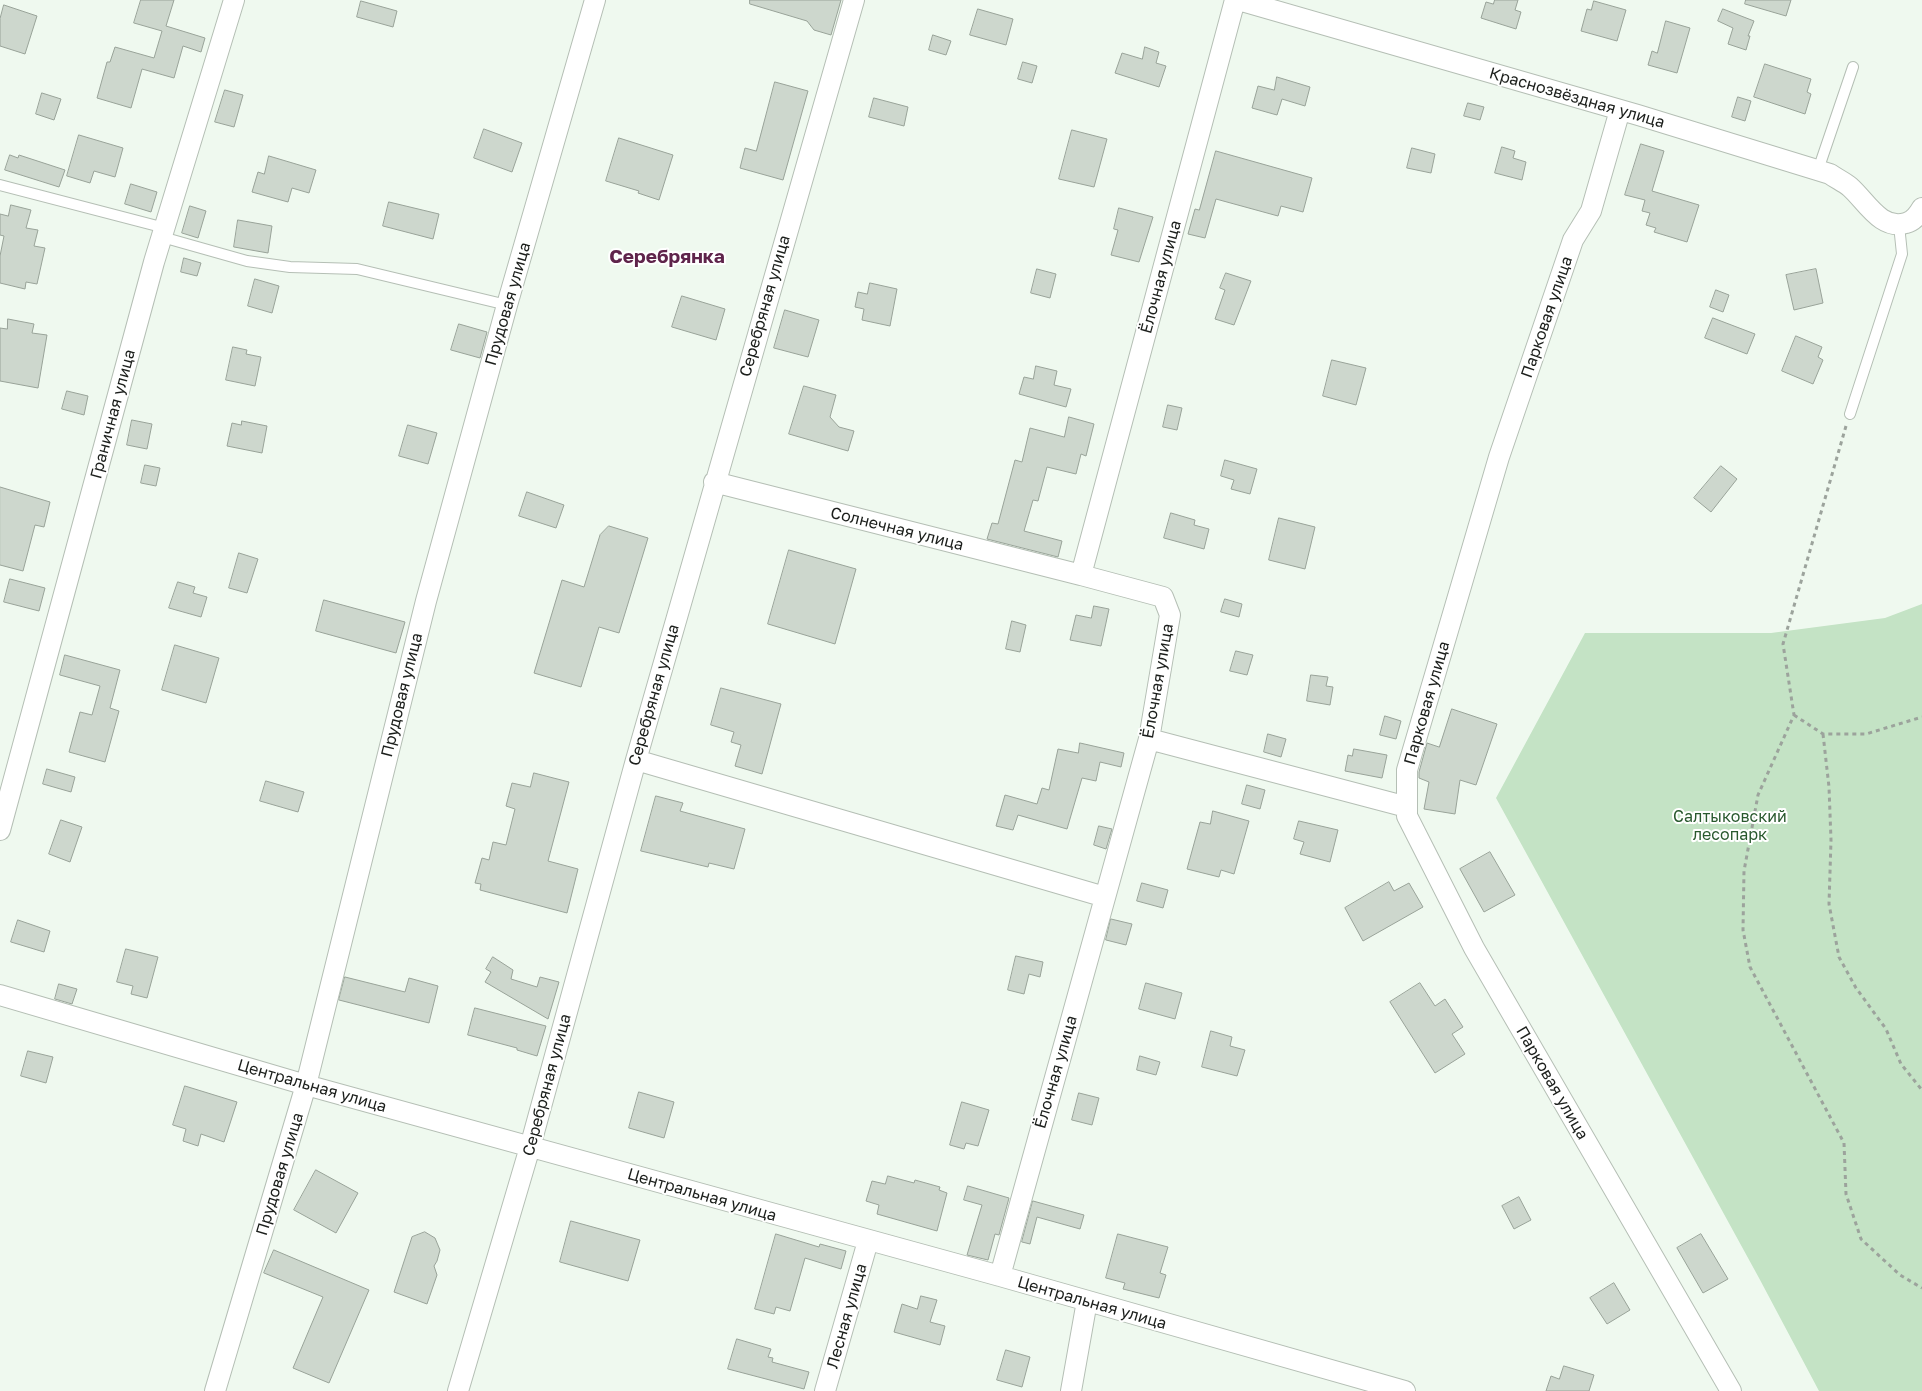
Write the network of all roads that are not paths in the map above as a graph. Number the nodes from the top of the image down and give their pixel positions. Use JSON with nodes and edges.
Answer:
{"nodes":[{"id":1,"x":234,"y":0,"type":"edge"},
{"id":2,"x":595,"y":0,"type":"edge"},
{"id":3,"x":854,"y":0,"type":"edge"},
{"id":4,"x":1237,"y":0,"type":"edge"},
{"id":5,"x":1854,"y":67,"type":"dead end"},
{"id":6,"x":1620,"y":110,"type":"junction"},
{"id":7,"x":1818,"y":170,"type":"junction"},
{"id":8,"x":0,"y":186,"type":"edge"},
{"id":9,"x":1922,"y":208,"type":"edge"},
{"id":10,"x":1899,"y":225,"type":"junction"},
{"id":11,"x":163,"y":233,"type":"junction"},
{"id":12,"x":507,"y":305,"type":"junction"},
{"id":13,"x":1850,"y":414,"type":"road end"},
{"id":14,"x":714,"y":482,"type":"junction"},
{"id":15,"x":1081,"y":575,"type":"junction"},
{"id":16,"x":1149,"y":739,"type":"junction"},
{"id":17,"x":636,"y":760,"type":"junction"},
{"id":18,"x":1407,"y":807,"type":"junction"},
{"id":19,"x":0,"y":830,"type":"edge"},
{"id":20,"x":1106,"y":897,"type":"junction"},
{"id":21,"x":0,"y":995,"type":"edge"},
{"id":22,"x":306,"y":1085,"type":"junction"},
{"id":23,"x":530,"y":1147,"type":"junction"},
{"id":24,"x":868,"y":1241,"type":"junction"},
{"id":25,"x":1000,"y":1276,"type":"junction"},
{"id":26,"x":1087,"y":1301,"type":"junction"},
{"id":27,"x":215,"y":1391,"type":"edge"},
{"id":28,"x":458,"y":1391,"type":"edge"},
{"id":29,"x":825,"y":1391,"type":"edge"},
{"id":30,"x":1071,"y":1391,"type":"edge"},
{"id":31,"x":1405,"y":1391,"type":"edge"},
{"id":32,"x":1731,"y":1391,"type":"edge"}],
"edges":[{"from":1,"to":11,"type":"street","name":"Граничная улица"},
{"from":2,"to":12,"type":"street","name":"Прудовая улица"},
{"from":3,"to":14,"type":"street","name":"Серебряная улица"},
{"from":4,"to":6,"type":"street","name":"Краснозвёздная улица"},
{"from":4,"to":15,"type":"street","name":"Ёлочная улица"},
{"from":5,"to":7,"type":"lane"},
{"from":6,"to":7,"type":"street","name":"Краснозвёздная улица"},
{"from":6,"to":18,"type":"street","name":"Парковая улица"},
{"from":7,"to":10,"type":"street","name":"Краснозвёздная улица"},
{"from":8,"to":11,"type":"lane"},
{"from":9,"to":10,"type":"street"},
{"from":10,"to":13,"type":"lane"},
{"from":11,"to":12,"type":"lane"},
{"from":11,"to":19,"type":"street","name":"Граничная улица"},
{"from":12,"to":22,"type":"street","name":"Прудовая улица"},
{"from":14,"to":15,"type":"street","name":"Солнечная улица"},
{"from":14,"to":17,"type":"street","name":"Серебряная улица"},
{"from":15,"to":16,"type":"street","name":"Ёлочная улица"},
{"from":16,"to":18,"type":"street"},
{"from":16,"to":20,"type":"street","name":"Ёлочная улица"},
{"from":17,"to":20,"type":"street"},
{"from":17,"to":23,"type":"street","name":"Серебряная улица"},
{"from":18,"to":32,"type":"street","name":"Парковая улица"},
{"from":20,"to":25,"type":"street","name":"Ёлочная улица"},
{"from":21,"to":22,"type":"street","name":"Центральная улица"},
{"from":22,"to":23,"type":"street","name":"Центральная улица"},
{"from":22,"to":27,"type":"street","name":"Прудовая улица"},
{"from":23,"to":24,"type":"street","name":"Центральная улица"},
{"from":23,"to":28,"type":"street","name":"Серебряная улица"},
{"from":24,"to":25,"type":"street","name":"Центральная улица"},
{"from":24,"to":29,"type":"street","name":"Лесная улица"},
{"from":25,"to":26,"type":"street","name":"Центральная улица"},
{"from":26,"to":30,"type":"street"},
{"from":26,"to":31,"type":"street","name":"Центральная улица"}]}
